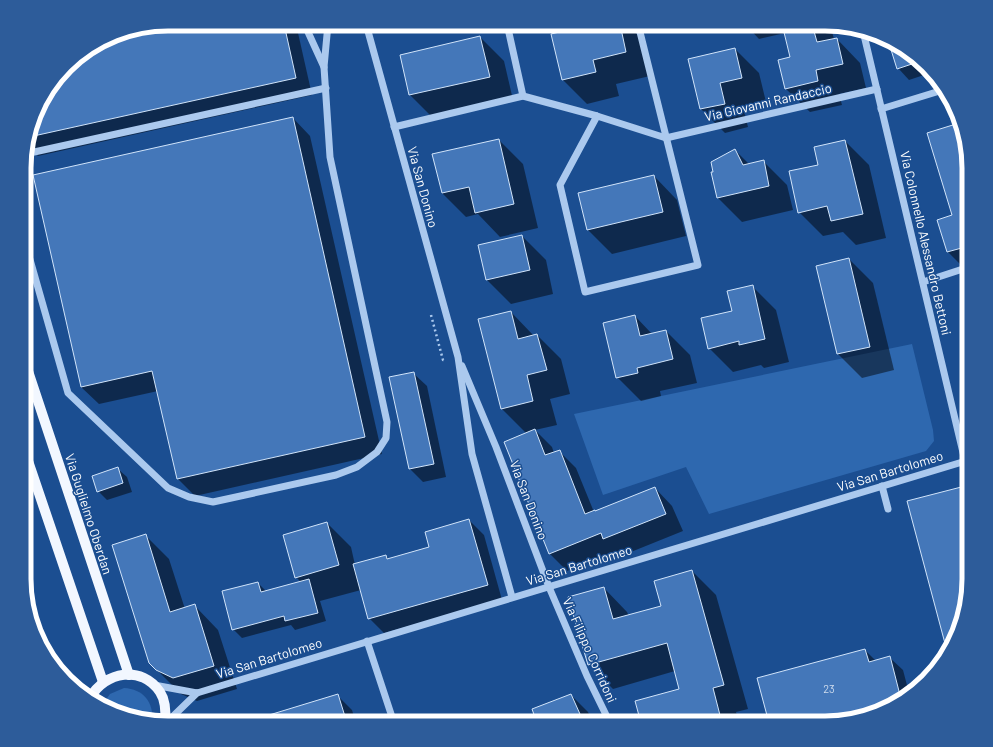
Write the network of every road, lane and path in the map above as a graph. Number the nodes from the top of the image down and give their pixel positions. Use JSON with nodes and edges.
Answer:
{"nodes":[{"id":1,"x":308,"y":31,"type":"edge"},
{"id":2,"x":327,"y":31,"type":"edge"},
{"id":3,"x":368,"y":31,"type":"edge"},
{"id":4,"x":509,"y":31,"type":"edge"},
{"id":5,"x":640,"y":31,"type":"edge"},
{"id":6,"x":864,"y":37,"type":"edge"},
{"id":7,"x":324,"y":67,"type":"junction"},
{"id":8,"x":326,"y":88,"type":"junction"},
{"id":9,"x":876,"y":89,"type":"junction"},
{"id":10,"x":938,"y":91,"type":"edge"},
{"id":11,"x":523,"y":96,"type":"junction"},
{"id":12,"x":881,"y":109,"type":"junction"},
{"id":13,"x":597,"y":116,"type":"junction"},
{"id":14,"x":394,"y":127,"type":"junction"},
{"id":15,"x":666,"y":138,"type":"junction"},
{"id":16,"x":32,"y":152,"type":"edge"},
{"id":17,"x":31,"y":263,"type":"edge"},
{"id":18,"x":962,"y":269,"type":"edge"},
{"id":19,"x":922,"y":282,"type":"junction"},
{"id":20,"x":458,"y":357,"type":"junction"},
{"id":21,"x":31,"y":380,"type":"edge"},
{"id":22,"x":962,"y":440,"type":"edge"},
{"id":23,"x":962,"y":462,"type":"edge"},
{"id":24,"x":31,"y":470,"type":"edge"},
{"id":25,"x":882,"y":486,"type":"junction"},
{"id":26,"x":888,"y":509,"type":"dead end"},
{"id":27,"x":549,"y":587,"type":"junction"},
{"id":28,"x":512,"y":597,"type":"junction"},
{"id":29,"x":367,"y":641,"type":"junction"},
{"id":30,"x":129,"y":675,"type":"junction"},
{"id":31,"x":103,"y":682,"type":"junction"},
{"id":32,"x":153,"y":685,"type":"junction"},
{"id":33,"x":93,"y":693,"type":"edge"},
{"id":34,"x":197,"y":693,"type":"junction"},
{"id":35,"x":166,"y":716,"type":"edge"},
{"id":36,"x":173,"y":716,"type":"edge"},
{"id":37,"x":392,"y":716,"type":"edge"},
{"id":38,"x":607,"y":716,"type":"edge"}],
"edges":[{"from":1,"to":7,"type":"street"},
{"from":2,"to":7,"type":"street"},
{"from":3,"to":14,"type":"street","name":"Via San Donino"},
{"from":4,"to":11,"type":"street"},
{"from":5,"to":15,"type":"street"},
{"from":6,"to":9,"type":"street","name":"Via Colonnello Alessandro Bettoni"},
{"from":7,"to":8,"type":"street"},
{"from":8,"to":16,"type":"street"},
{"from":8,"to":17,"type":"street"},
{"from":9,"to":12,"type":"street","name":"Via Colonnello Alessandro Bettoni"},
{"from":9,"to":15,"type":"street","name":"Via Giovanni Randaccio"},
{"from":10,"to":12,"type":"street"},
{"from":11,"to":13,"type":"street"},
{"from":11,"to":14,"type":"street"},
{"from":12,"to":19,"type":"street","name":"Via Colonnello Alessandro Bettoni"},
{"from":13,"to":15,"type":"street"},
{"from":13,"to":15,"type":"street"},
{"from":14,"to":20,"type":"street","name":"Via San Donino"},
{"from":18,"to":19,"type":"street"},
{"from":19,"to":22,"type":"street","name":"Via Colonnello Alessandro Bettoni"},
{"from":20,"to":27,"type":"street","name":"Via San Donino"},
{"from":20,"to":28,"type":"street","name":"Via San Donino"},
{"from":21,"to":30,"type":"main road","name":"Via Guglielmo Oberdan"},
{"from":23,"to":25,"type":"street","name":"Via San Bartolomeo"},
{"from":24,"to":31,"type":"main road"},
{"from":25,"to":26,"type":"street"},
{"from":25,"to":27,"type":"street","name":"Via San Bartolomeo"},
{"from":27,"to":28,"type":"street","name":"Via San Bartolomeo"},
{"from":27,"to":38,"type":"street","name":"Via Filippo Corridoni"},
{"from":28,"to":29,"type":"street","name":"Via San Bartolomeo"},
{"from":29,"to":34,"type":"street","name":"Via San Bartolomeo"},
{"from":29,"to":37,"type":"street"},
{"from":30,"to":31,"type":"main road"},
{"from":30,"to":32,"type":"main road"},
{"from":31,"to":33,"type":"main road"},
{"from":32,"to":34,"type":"street","name":"Via San Bartolomeo"},
{"from":32,"to":35,"type":"main road"},
{"from":34,"to":36,"type":"street","name":"Via San Bartolomeo"}]}
